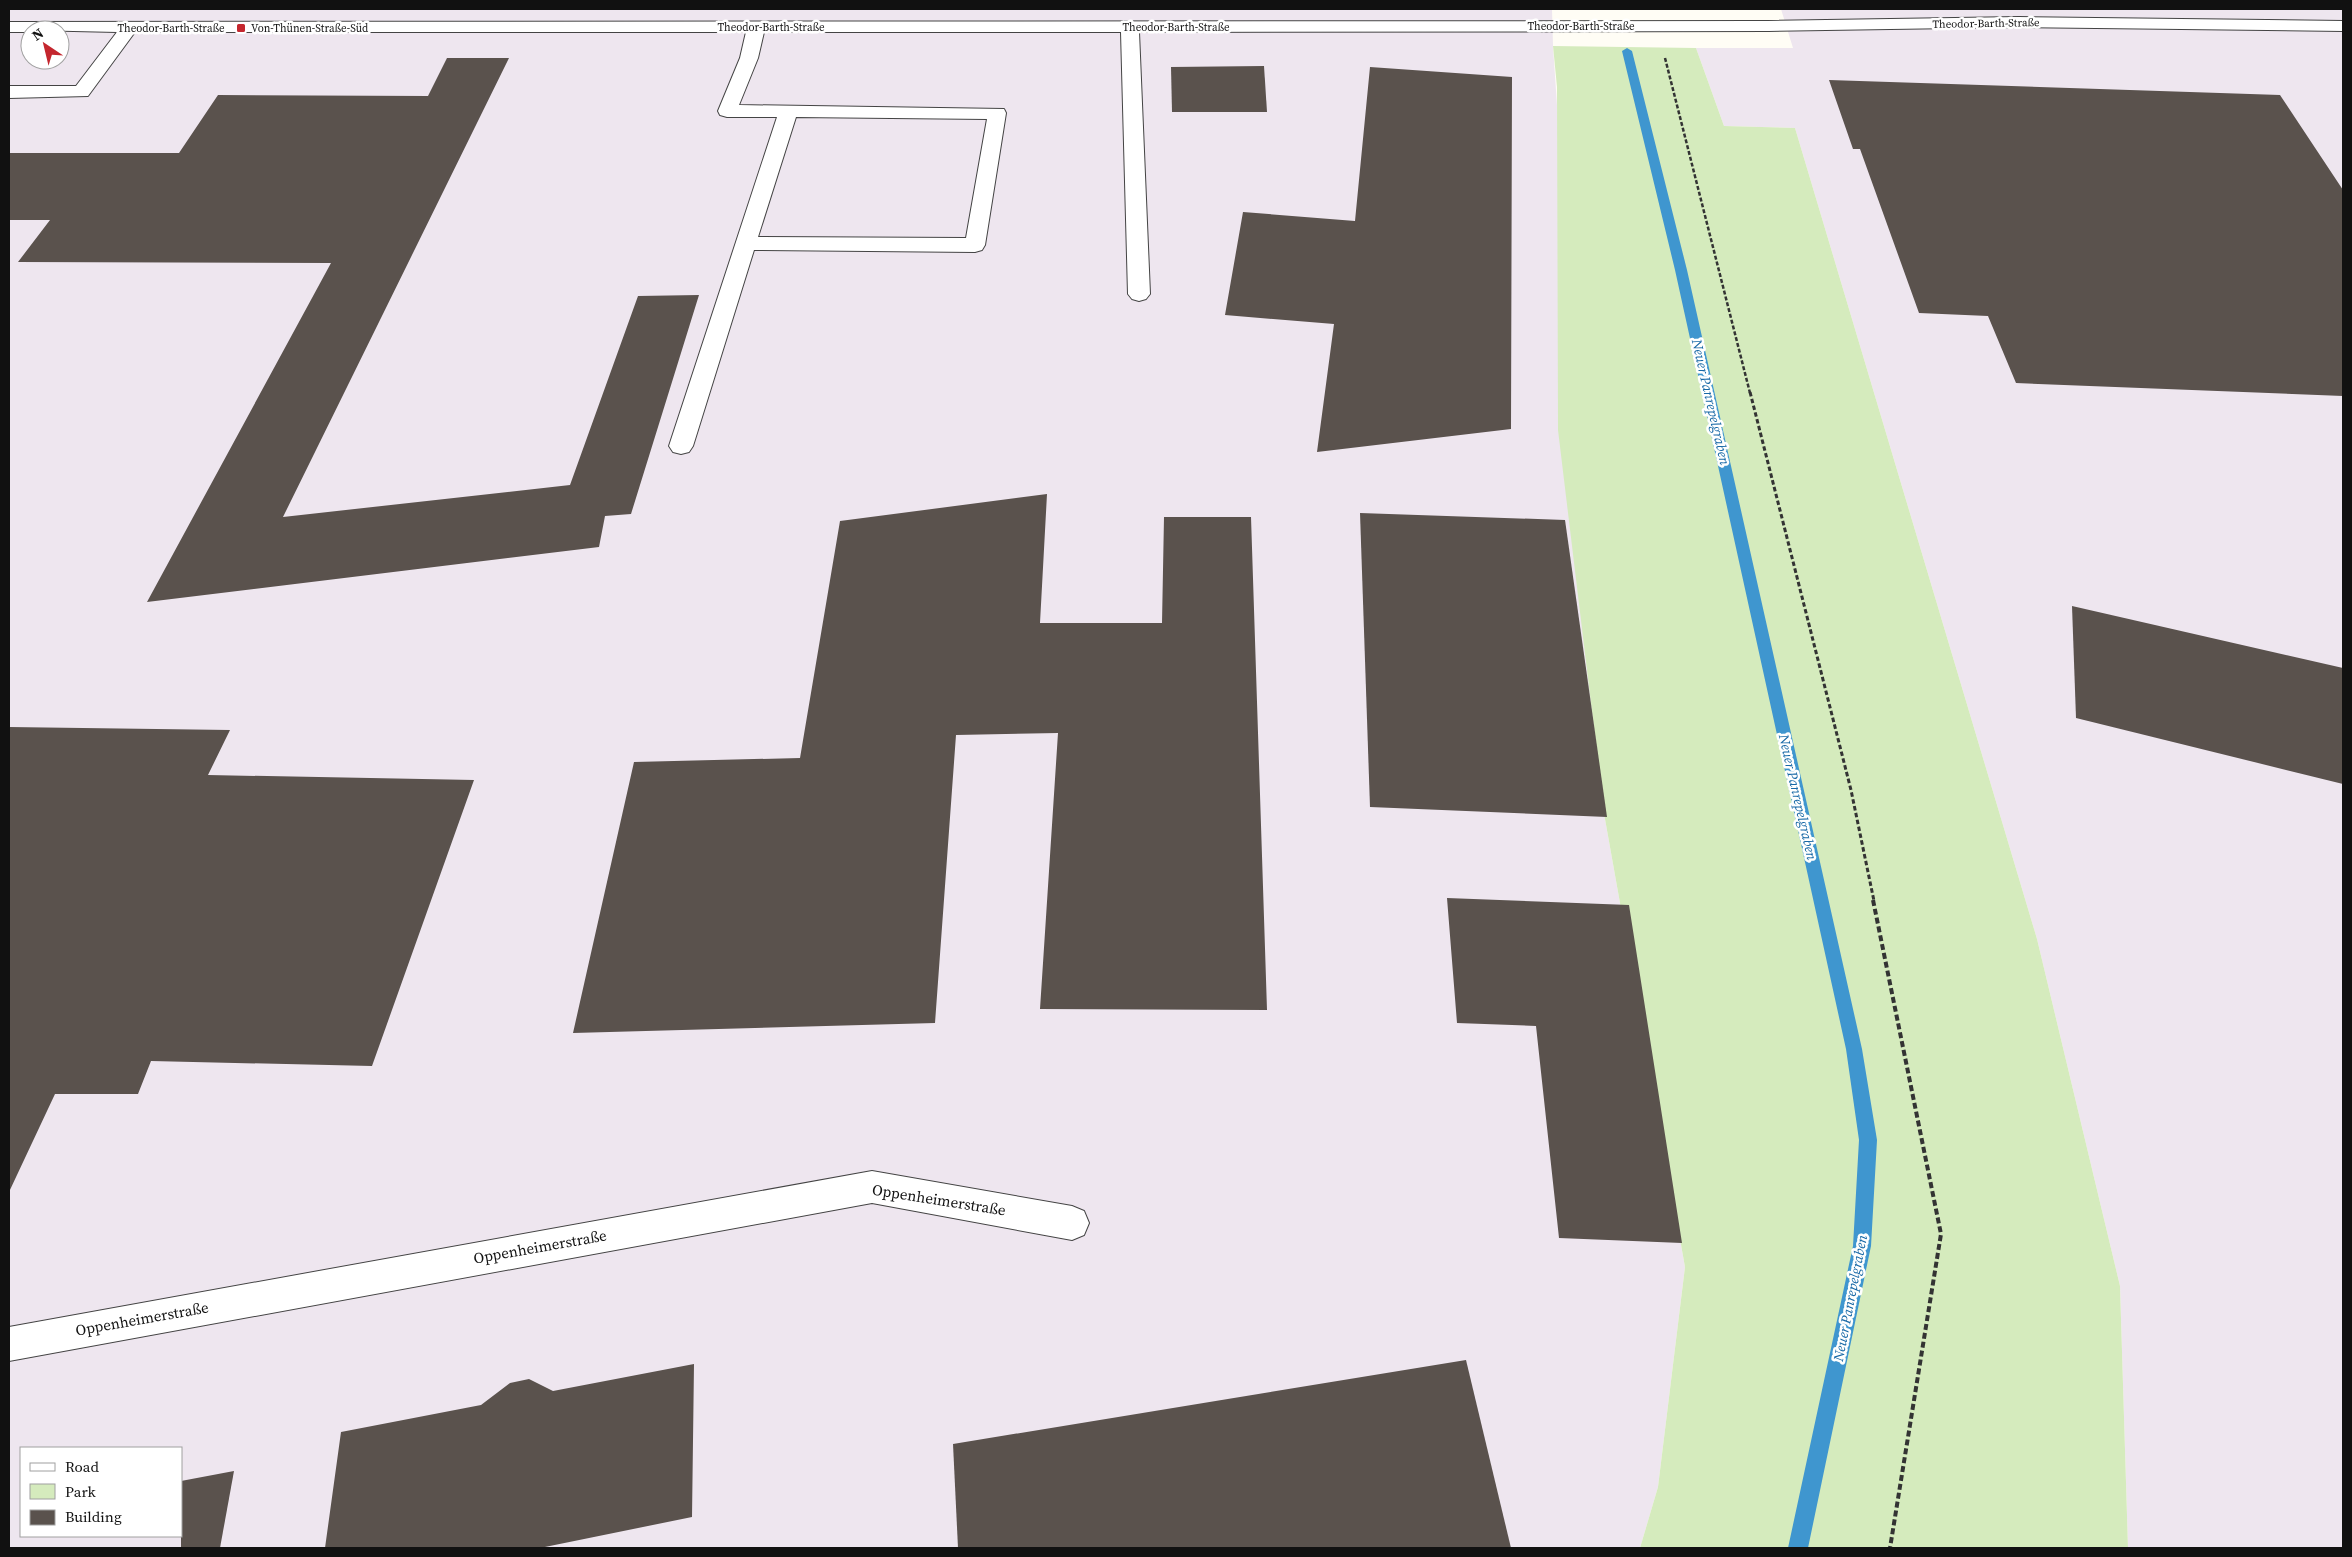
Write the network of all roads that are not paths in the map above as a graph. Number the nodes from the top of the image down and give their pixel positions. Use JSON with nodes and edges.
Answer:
{"nodes":[{"id":1,"x":41,"y":9,"type":"edge"},
{"id":2,"x":601,"y":9,"type":"edge"},
{"id":3,"x":1439,"y":9,"type":"edge"},
{"id":4,"x":1441,"y":26,"type":"junction"},
{"id":5,"x":2343,"y":26,"type":"edge"},
{"id":6,"x":593,"y":27,"type":"junction"},
{"id":7,"x":756,"y":27,"type":"junction"},
{"id":8,"x":1130,"y":27,"type":"junction"},
{"id":9,"x":17,"y":28,"type":"edge"},
{"id":10,"x":129,"y":28,"type":"junction"},
{"id":11,"x":9,"y":92,"type":"edge"},
{"id":12,"x":788,"y":112,"type":"junction"},
{"id":13,"x":746,"y":244,"type":"junction"},
{"id":14,"x":1139,"y":294,"type":"dead end"},
{"id":15,"x":681,"y":446,"type":"dead end"},
{"id":16,"x":1072,"y":1222,"type":"dead end"},
{"id":17,"x":9,"y":1344,"type":"edge"}],
"edges":[{"from":1,"to":9,"type":"street"},
{"from":2,"to":6,"type":"street"},
{"from":3,"to":4,"type":"street"},
{"from":4,"to":5,"type":"street","name":"Theodor-Barth-Straße"},
{"from":4,"to":8,"type":"street","name":"Theodor-Barth-Straße"},
{"from":6,"to":7,"type":"street","name":"Theodor-Barth-Straße"},
{"from":6,"to":10,"type":"street","name":"Theodor-Barth-Straße"},
{"from":7,"to":8,"type":"street","name":"Theodor-Barth-Straße"},
{"from":7,"to":12,"type":"street"},
{"from":8,"to":14,"type":"street"},
{"from":9,"to":10,"type":"street","name":"Theodor-Barth-Straße"},
{"from":10,"to":11,"type":"street"},
{"from":12,"to":13,"type":"street"},
{"from":12,"to":13,"type":"street"},
{"from":13,"to":15,"type":"street"},
{"from":16,"to":17,"type":"street","name":"Oppenheimerstraße"}]}
